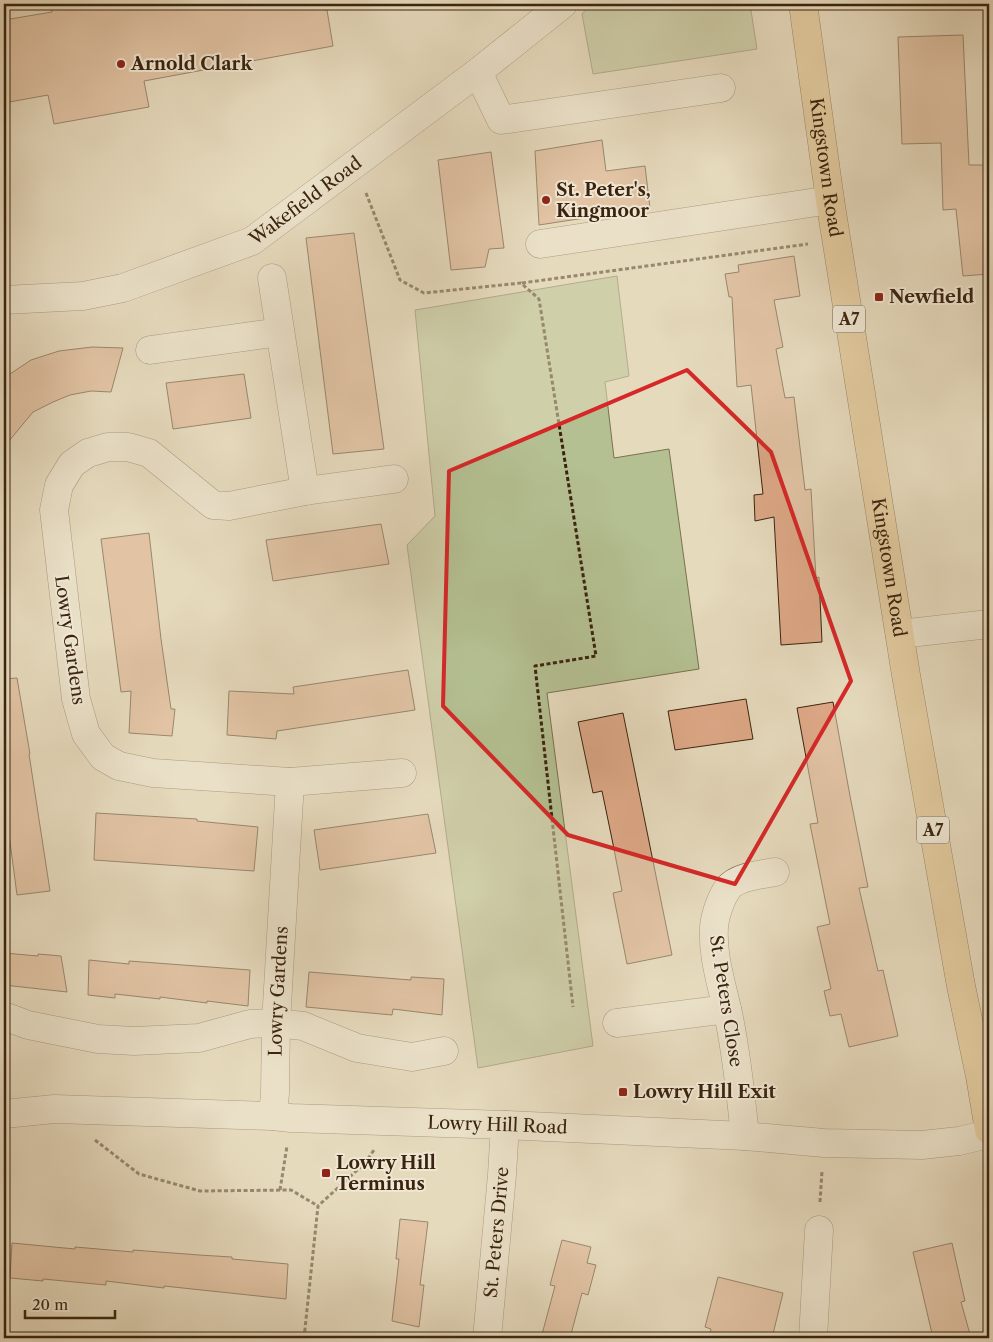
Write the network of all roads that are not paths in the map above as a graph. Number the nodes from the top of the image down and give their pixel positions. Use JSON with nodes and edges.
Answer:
{"nodes":[{"id":1,"x":563,"y":4,"type":"edge"},
{"id":2,"x":803,"y":4,"type":"edge"},
{"id":3,"x":478,"y":72,"type":"junction"},
{"id":4,"x":721,"y":88,"type":"dead end"},
{"id":5,"x":830,"y":200,"type":"junction"},
{"id":6,"x":540,"y":244,"type":"dead end"},
{"id":7,"x":272,"y":278,"type":"dead end"},
{"id":8,"x":4,"y":300,"type":"edge"},
{"id":9,"x":280,"y":332,"type":"junction"},
{"id":10,"x":150,"y":350,"type":"dead end"},
{"id":11,"x":394,"y":479,"type":"dead end"},
{"id":12,"x":305,"y":491,"type":"junction"},
{"id":13,"x":989,"y":624,"type":"edge"},
{"id":14,"x":900,"y":634,"type":"junction"},
{"id":15,"x":402,"y":773,"type":"dead end"},
{"id":16,"x":290,"y":782,"type":"junction"},
{"id":17,"x":774,"y":872,"type":"dead end"},
{"id":18,"x":727,"y":1009,"type":"junction"},
{"id":19,"x":4,"y":1016,"type":"edge"},
{"id":20,"x":276,"y":1023,"type":"junction"},
{"id":21,"x":617,"y":1023,"type":"dead end"},
{"id":22,"x":444,"y":1051,"type":"dead end"},
{"id":23,"x":4,"y":1114,"type":"edge"},
{"id":24,"x":282,"y":1117,"type":"junction"},
{"id":25,"x":505,"y":1125,"type":"junction"},
{"id":26,"x":989,"y":1130,"type":"edge"},
{"id":27,"x":989,"y":1134,"type":"edge"},
{"id":28,"x":745,"y":1136,"type":"junction"},
{"id":29,"x":818,"y":1230,"type":"road end"},
{"id":30,"x":487,"y":1338,"type":"edge"},
{"id":31,"x":812,"y":1338,"type":"edge"}],
"edges":[{"from":1,"to":3,"type":"street","name":"Wakefield Road"},
{"from":2,"to":5,"type":"main road","name":"Kingstown Road","number":"A7"},
{"from":3,"to":4,"type":"street"},
{"from":3,"to":8,"type":"street","name":"Wakefield Road"},
{"from":5,"to":6,"type":"street"},
{"from":5,"to":14,"type":"main road","name":"Kingstown Road","number":"A7"},
{"from":7,"to":9,"type":"street"},
{"from":9,"to":10,"type":"street"},
{"from":9,"to":12,"type":"street"},
{"from":11,"to":12,"type":"street","name":"Lowry Gardens"},
{"from":12,"to":16,"type":"street","name":"Lowry Gardens"},
{"from":13,"to":14,"type":"street"},
{"from":14,"to":26,"type":"main road","name":"Kingstown Road","number":"A7"},
{"from":15,"to":16,"type":"street"},
{"from":16,"to":20,"type":"street","name":"Lowry Gardens"},
{"from":17,"to":18,"type":"street","name":"St. Peters Close"},
{"from":18,"to":21,"type":"street"},
{"from":18,"to":28,"type":"street","name":"St. Peters Close"},
{"from":19,"to":20,"type":"street"},
{"from":20,"to":22,"type":"street"},
{"from":20,"to":24,"type":"street","name":"Lowry Gardens"},
{"from":23,"to":24,"type":"street","name":"Lowry Hill Road"},
{"from":24,"to":25,"type":"street","name":"Lowry Hill Road"},
{"from":25,"to":28,"type":"street","name":"Lowry Hill Road"},
{"from":25,"to":30,"type":"street","name":"St. Peters Drive"},
{"from":27,"to":28,"type":"street","name":"Lowry Hill Road"},
{"from":29,"to":31,"type":"street"}]}
